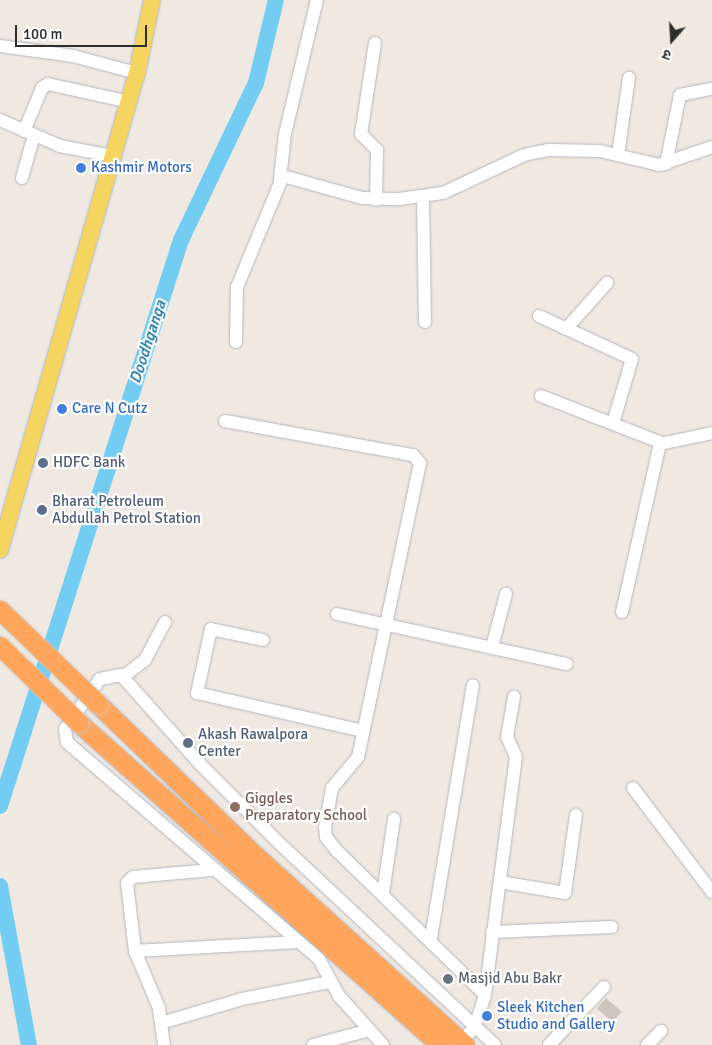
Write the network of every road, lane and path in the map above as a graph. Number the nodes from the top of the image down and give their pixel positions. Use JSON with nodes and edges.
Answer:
{"nodes":[{"id":1,"x":152,"y":0,"type":"edge"},
{"id":2,"x":318,"y":0,"type":"edge"},
{"id":3,"x":374,"y":43,"type":"dead end"},
{"id":4,"x":0,"y":46,"type":"edge"},
{"id":5,"x":137,"y":73,"type":"junction"},
{"id":6,"x":629,"y":78,"type":"dead end"},
{"id":7,"x":712,"y":89,"type":"edge"},
{"id":8,"x":129,"y":102,"type":"junction"},
{"id":9,"x":0,"y":120,"type":"edge"},
{"id":10,"x":29,"y":133,"type":"junction"},
{"id":11,"x":712,"y":147,"type":"edge"},
{"id":12,"x":618,"y":155,"type":"junction"},
{"id":13,"x":113,"y":156,"type":"junction"},
{"id":14,"x":666,"y":164,"type":"junction"},
{"id":15,"x":22,"y":178,"type":"dead end"},
{"id":16,"x":280,"y":179,"type":"junction"},
{"id":17,"x":423,"y":197,"type":"junction"},
{"id":18,"x":376,"y":200,"type":"junction"},
{"id":19,"x":607,"y":283,"type":"dead end"},
{"id":20,"x":539,"y":316,"type":"dead end"},
{"id":21,"x":425,"y":322,"type":"dead end"},
{"id":22,"x":566,"y":328,"type":"junction"},
{"id":23,"x":236,"y":342,"type":"dead end"},
{"id":24,"x":541,"y":396,"type":"dead end"},
{"id":25,"x":225,"y":421,"type":"dead end"},
{"id":26,"x":613,"y":423,"type":"junction"},
{"id":27,"x":712,"y":433,"type":"edge"},
{"id":28,"x":662,"y":442,"type":"junction"},
{"id":29,"x":0,"y":550,"type":"edge"},
{"id":30,"x":506,"y":594,"type":"dead end"},
{"id":31,"x":0,"y":610,"type":"edge"},
{"id":32,"x":622,"y":612,"type":"dead end"},
{"id":33,"x":337,"y":614,"type":"dead end"},
{"id":34,"x":165,"y":622,"type":"dead end"},
{"id":35,"x":386,"y":625,"type":"junction"},
{"id":36,"x":263,"y":640,"type":"dead end"},
{"id":37,"x":0,"y":646,"type":"edge"},
{"id":38,"x":492,"y":647,"type":"junction"},
{"id":39,"x":567,"y":664,"type":"dead end"},
{"id":40,"x":123,"y":677,"type":"junction"},
{"id":41,"x":473,"y":685,"type":"dead end"},
{"id":42,"x":514,"y":697,"type":"dead end"},
{"id":43,"x":363,"y":731,"type":"junction"},
{"id":44,"x":633,"y":788,"type":"dead end"},
{"id":45,"x":576,"y":815,"type":"dead end"},
{"id":46,"x":394,"y":818,"type":"dead end"},
{"id":47,"x":212,"y":870,"type":"junction"},
{"id":48,"x":712,"y":871,"type":"edge"},
{"id":49,"x":699,"y":874,"type":"junction"},
{"id":50,"x":500,"y":882,"type":"junction"},
{"id":51,"x":712,"y":892,"type":"edge"},
{"id":52,"x":383,"y":893,"type":"junction"},
{"id":53,"x":612,"y":927,"type":"dead end"},
{"id":54,"x":492,"y":932,"type":"junction"},
{"id":55,"x":431,"y":938,"type":"junction"},
{"id":56,"x":298,"y":942,"type":"junction"},
{"id":57,"x":135,"y":951,"type":"junction"},
{"id":58,"x":330,"y":982,"type":"junction"},
{"id":59,"x":604,"y":987,"type":"dead end"},
{"id":60,"x":485,"y":995,"type":"junction"},
{"id":61,"x":161,"y":1023,"type":"junction"},
{"id":62,"x":475,"y":1026,"type":"junction"},
{"id":63,"x":661,"y":1030,"type":"dead end"},
{"id":64,"x":366,"y":1031,"type":"junction"},
{"id":65,"x":463,"y":1044,"type":"edge"},
{"id":66,"x":164,"y":1045,"type":"edge"},
{"id":67,"x":313,"y":1045,"type":"edge"},
{"id":68,"x":383,"y":1045,"type":"edge"},
{"id":69,"x":440,"y":1045,"type":"edge"},
{"id":70,"x":494,"y":1045,"type":"edge"},
{"id":71,"x":549,"y":1045,"type":"edge"},
{"id":72,"x":647,"y":1045,"type":"edge"}],
"edges":[{"from":1,"to":5,"type":"main road"},
{"from":2,"to":16,"type":"street"},
{"from":3,"to":18,"type":"street"},
{"from":4,"to":5,"type":"street"},
{"from":5,"to":8,"type":"main road"},
{"from":6,"to":12,"type":"street"},
{"from":7,"to":14,"type":"street"},
{"from":8,"to":10,"type":"street"},
{"from":8,"to":13,"type":"main road"},
{"from":9,"to":10,"type":"street"},
{"from":10,"to":13,"type":"street"},
{"from":10,"to":15,"type":"street"},
{"from":11,"to":14,"type":"street"},
{"from":12,"to":14,"type":"street"},
{"from":12,"to":17,"type":"street"},
{"from":13,"to":29,"type":"main road"},
{"from":16,"to":18,"type":"street"},
{"from":16,"to":23,"type":"street"},
{"from":17,"to":18,"type":"street"},
{"from":17,"to":21,"type":"street"},
{"from":19,"to":22,"type":"street"},
{"from":20,"to":22,"type":"street"},
{"from":22,"to":26,"type":"street"},
{"from":24,"to":26,"type":"street"},
{"from":25,"to":35,"type":"street"},
{"from":26,"to":28,"type":"street"},
{"from":27,"to":28,"type":"street"},
{"from":28,"to":32,"type":"street"},
{"from":30,"to":38,"type":"street"},
{"from":31,"to":65,"type":"highway","bridge":true},
{"from":33,"to":35,"type":"street"},
{"from":34,"to":40,"type":"street"},
{"from":35,"to":38,"type":"street"},
{"from":35,"to":43,"type":"street"},
{"from":36,"to":43,"type":"street"},
{"from":37,"to":69,"type":"highway","bridge":true},
{"from":38,"to":39,"type":"street"},
{"from":40,"to":47,"type":"street"},
{"from":40,"to":62,"type":"street"},
{"from":41,"to":55,"type":"street"},
{"from":42,"to":50,"type":"street"},
{"from":43,"to":52,"type":"street"},
{"from":44,"to":49,"type":"street"},
{"from":45,"to":50,"type":"street"},
{"from":46,"to":52,"type":"street"},
{"from":47,"to":56,"type":"street"},
{"from":47,"to":57,"type":"street"},
{"from":48,"to":49,"type":"street"},
{"from":49,"to":51,"type":"street"},
{"from":50,"to":54,"type":"street"},
{"from":52,"to":55,"type":"street"},
{"from":53,"to":54,"type":"street"},
{"from":54,"to":60,"type":"street"},
{"from":55,"to":60,"type":"street"},
{"from":56,"to":57,"type":"street"},
{"from":56,"to":58,"type":"street"},
{"from":57,"to":61,"type":"street"},
{"from":58,"to":61,"type":"street"},
{"from":58,"to":64,"type":"street"},
{"from":59,"to":71,"type":"street"},
{"from":60,"to":62,"type":"street"},
{"from":61,"to":66,"type":"street"},
{"from":62,"to":65,"type":"street"},
{"from":62,"to":70,"type":"street"},
{"from":63,"to":72,"type":"street"},
{"from":64,"to":67,"type":"street"},
{"from":64,"to":68,"type":"street"}]}
